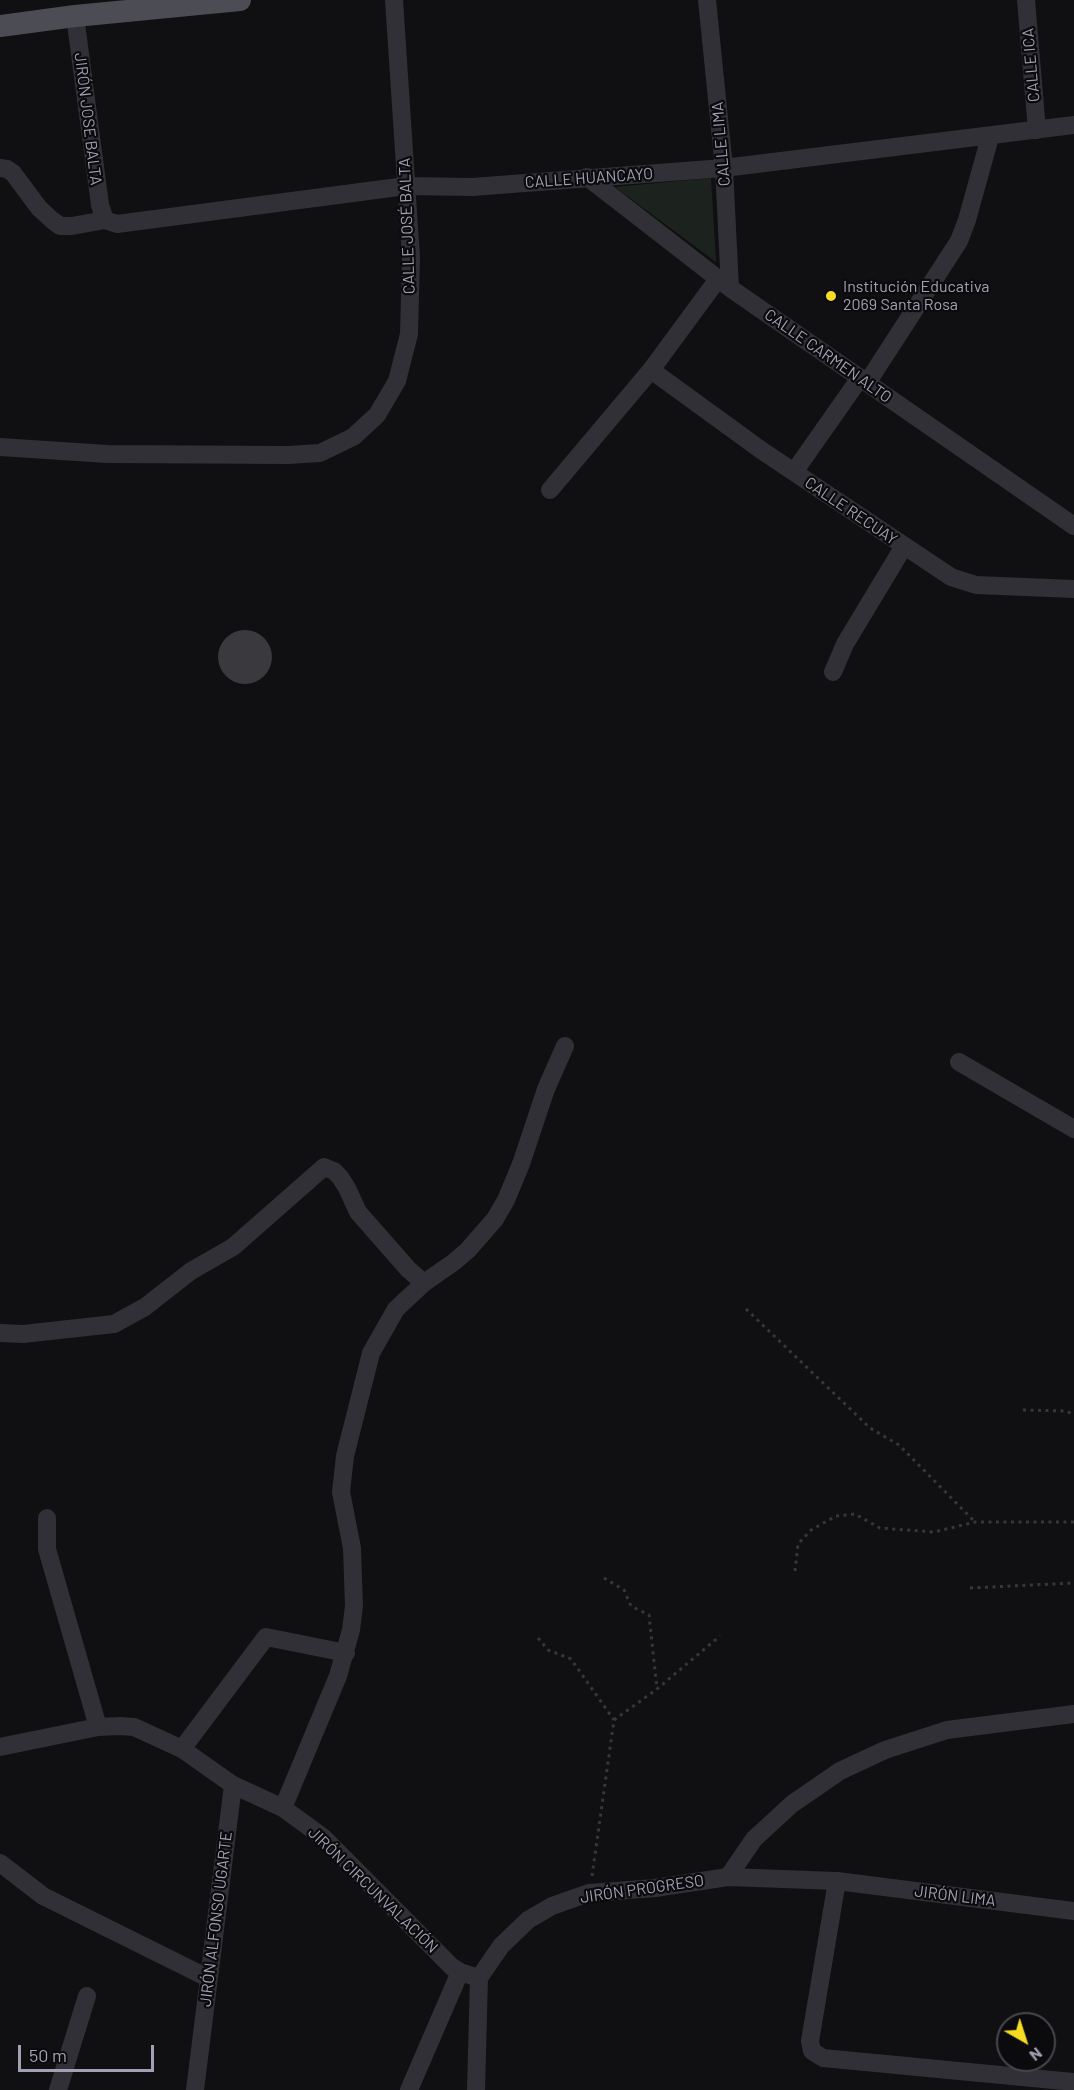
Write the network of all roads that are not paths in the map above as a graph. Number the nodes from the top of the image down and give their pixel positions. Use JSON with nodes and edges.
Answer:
{"nodes":[{"id":1,"x":240,"y":0,"type":"edge"},
{"id":2,"x":394,"y":0,"type":"edge"},
{"id":3,"x":707,"y":0,"type":"edge"},
{"id":4,"x":1026,"y":0,"type":"edge"},
{"id":5,"x":75,"y":16,"type":"junction"},
{"id":6,"x":0,"y":26,"type":"edge"},
{"id":7,"x":1074,"y":125,"type":"edge"},
{"id":8,"x":1037,"y":130,"type":"junction"},
{"id":9,"x":990,"y":137,"type":"junction"},
{"id":10,"x":0,"y":168,"type":"edge"},
{"id":11,"x":724,"y":168,"type":"junction"},
{"id":12,"x":587,"y":177,"type":"junction"},
{"id":13,"x":406,"y":186,"type":"junction"},
{"id":14,"x":105,"y":220,"type":"junction"},
{"id":15,"x":724,"y":284,"type":"junction"},
{"id":16,"x":651,"y":370,"type":"junction"},
{"id":17,"x":864,"y":381,"type":"junction"},
{"id":18,"x":0,"y":447,"type":"edge"},
{"id":19,"x":794,"y":472,"type":"junction"},
{"id":20,"x":550,"y":490,"type":"dead end"},
{"id":21,"x":1074,"y":526,"type":"edge"},
{"id":22,"x":904,"y":546,"type":"junction"},
{"id":23,"x":1074,"y":590,"type":"edge"},
{"id":24,"x":833,"y":672,"type":"dead end"},
{"id":25,"x":565,"y":1046,"type":"dead end"},
{"id":26,"x":959,"y":1062,"type":"dead end"},
{"id":27,"x":1074,"y":1128,"type":"edge"},
{"id":28,"x":424,"y":1283,"type":"junction"},
{"id":29,"x":0,"y":1333,"type":"edge"},
{"id":30,"x":47,"y":1518,"type":"dead end"},
{"id":31,"x":346,"y":1653,"type":"junction"},
{"id":32,"x":1074,"y":1714,"type":"edge"},
{"id":33,"x":98,"y":1727,"type":"junction"},
{"id":34,"x":0,"y":1747,"type":"edge"},
{"id":35,"x":182,"y":1749,"type":"junction"},
{"id":36,"x":233,"y":1785,"type":"junction"},
{"id":37,"x":284,"y":1808,"type":"junction"},
{"id":38,"x":0,"y":1863,"type":"edge"},
{"id":39,"x":728,"y":1877,"type":"junction"},
{"id":40,"x":837,"y":1881,"type":"junction"},
{"id":41,"x":1074,"y":1911,"type":"edge"},
{"id":42,"x":460,"y":1972,"type":"junction"},
{"id":43,"x":207,"y":1978,"type":"junction"},
{"id":44,"x":479,"y":1978,"type":"junction"},
{"id":45,"x":87,"y":1996,"type":"dead end"},
{"id":46,"x":1074,"y":2082,"type":"edge"},
{"id":47,"x":58,"y":2090,"type":"edge"},
{"id":48,"x":195,"y":2090,"type":"edge"},
{"id":49,"x":409,"y":2090,"type":"edge"},
{"id":50,"x":476,"y":2090,"type":"edge"}],
"edges":[{"from":1,"to":5,"type":"main road"},
{"from":2,"to":13,"type":"street","name":"CALLE JOSÉ BALTA"},
{"from":3,"to":11,"type":"street","name":"CALLE LIMA"},
{"from":4,"to":8,"type":"street","name":"CALLE ICA"},
{"from":5,"to":6,"type":"main road"},
{"from":5,"to":14,"type":"street","name":"JIRÓN JOSE BALTA"},
{"from":7,"to":8,"type":"street","name":"CALLE HUANCAYO"},
{"from":8,"to":9,"type":"street","name":"CALLE HUANCAYO"},
{"from":9,"to":11,"type":"street","name":"CALLE HUANCAYO"},
{"from":9,"to":17,"type":"street"},
{"from":10,"to":14,"type":"street","name":"CALLE HUANCAYO"},
{"from":11,"to":12,"type":"street","name":"CALLE HUANCAYO"},
{"from":11,"to":15,"type":"street","name":"CALLE LIMA"},
{"from":12,"to":13,"type":"street","name":"CALLE HUANCAYO"},
{"from":12,"to":15,"type":"street","name":"CALLE CARMEN ALTO"},
{"from":13,"to":14,"type":"street","name":"CALLE HUANCAYO"},
{"from":13,"to":18,"type":"street","name":"CALLE JOSÉ BALTA"},
{"from":15,"to":16,"type":"street"},
{"from":15,"to":17,"type":"street","name":"CALLE CARMEN ALTO"},
{"from":16,"to":19,"type":"street","name":"CALLE RECUAY"},
{"from":16,"to":20,"type":"street"},
{"from":17,"to":19,"type":"street"},
{"from":17,"to":21,"type":"street","name":"CALLE CARMEN ALTO"},
{"from":19,"to":22,"type":"street","name":"CALLE RECUAY"},
{"from":22,"to":23,"type":"street","name":"CALLE RECUAY"},
{"from":22,"to":24,"type":"street"},
{"from":25,"to":28,"type":"street"},
{"from":26,"to":27,"type":"street"},
{"from":28,"to":29,"type":"street"},
{"from":28,"to":31,"type":"street"},
{"from":30,"to":33,"type":"street"},
{"from":31,"to":35,"type":"street"},
{"from":31,"to":37,"type":"street"},
{"from":32,"to":39,"type":"street"},
{"from":33,"to":34,"type":"street","name":"JIRÓN CIRCUNVALACIÓN"},
{"from":33,"to":35,"type":"street","name":"JIRÓN CIRCUNVALACIÓN"},
{"from":35,"to":36,"type":"street","name":"JIRÓN CIRCUNVALACIÓN"},
{"from":36,"to":37,"type":"street","name":"JIRÓN CIRCUNVALACIÓN"},
{"from":36,"to":43,"type":"street","name":"JIRÓN ALFONSO UGARTE"},
{"from":37,"to":42,"type":"street","name":"JIRÓN CIRCUNVALACIÓN"},
{"from":38,"to":43,"type":"street"},
{"from":39,"to":40,"type":"street","name":"JIRÓN PROGRESO"},
{"from":39,"to":44,"type":"street","name":"JIRÓN PROGRESO"},
{"from":40,"to":41,"type":"street","name":"JIRÓN LIMA"},
{"from":40,"to":46,"type":"street"},
{"from":42,"to":44,"type":"street","name":"JIRÓN CIRCUNVALACIÓN"},
{"from":42,"to":49,"type":"street"},
{"from":43,"to":48,"type":"street","name":"JIRÓN ALFONSO UGARTE"},
{"from":44,"to":50,"type":"street"},
{"from":45,"to":47,"type":"street"}]}
